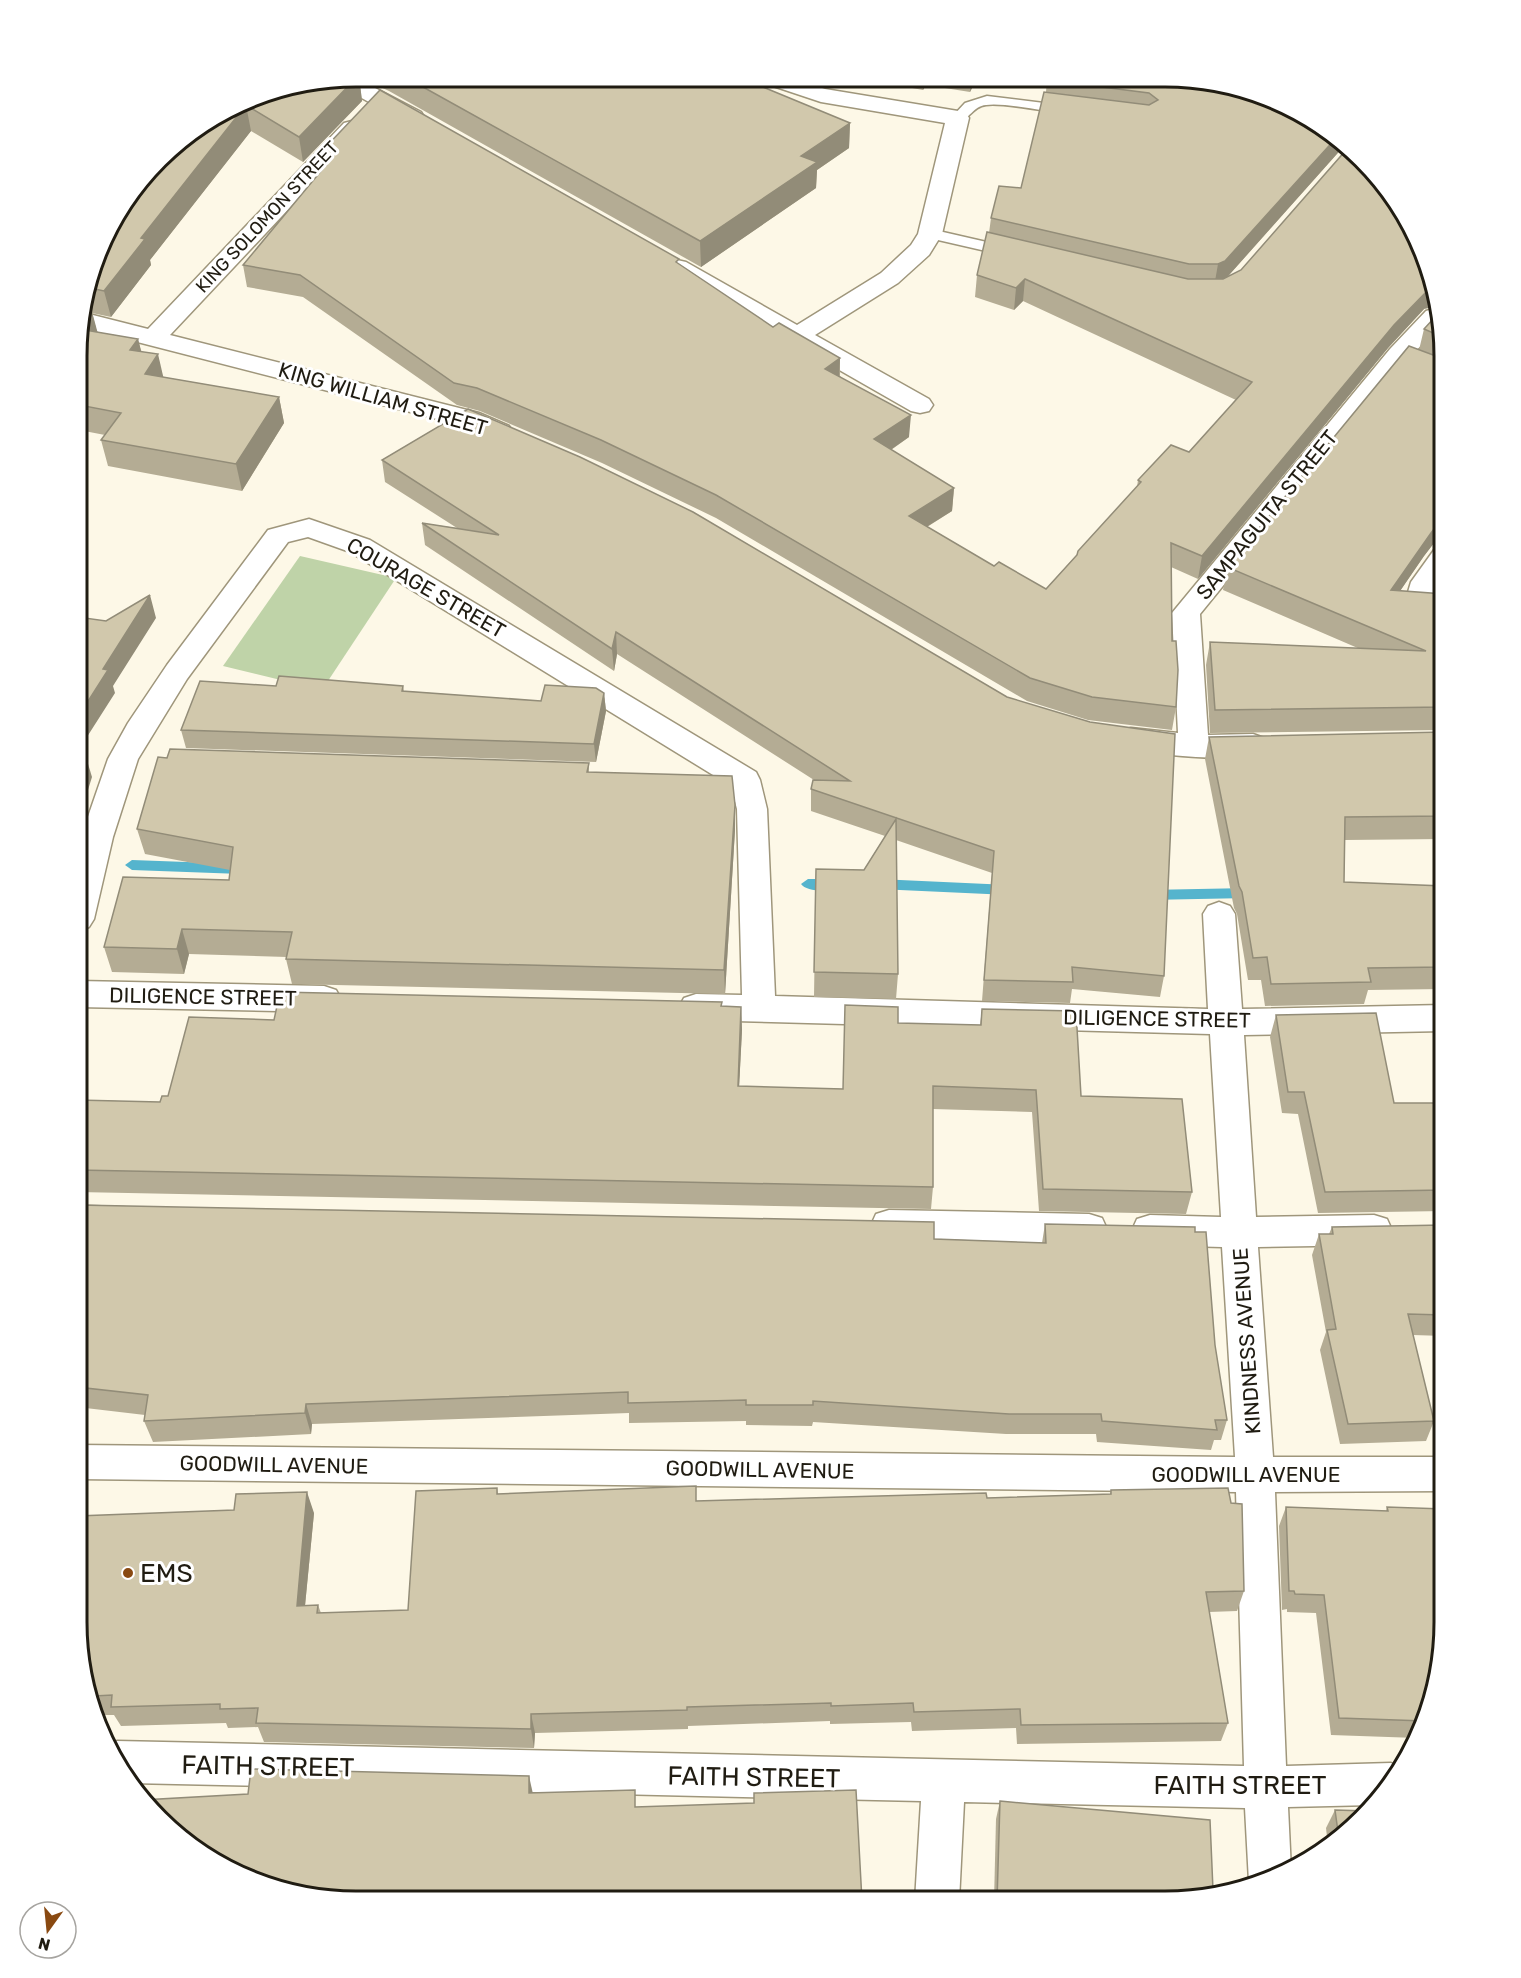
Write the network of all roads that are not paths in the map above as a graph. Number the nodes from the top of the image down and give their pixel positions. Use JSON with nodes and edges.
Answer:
{"nodes":[{"id":1,"x":357,"y":87,"type":"edge"},
{"id":2,"x":798,"y":87,"type":"edge"},
{"id":3,"x":380,"y":98,"type":"junction"},
{"id":4,"x":1087,"y":113,"type":"edge"},
{"id":5,"x":958,"y":118,"type":"junction"},
{"id":6,"x":432,"y":128,"type":"edge"},
{"id":7,"x":930,"y":234,"type":"junction"},
{"id":8,"x":1024,"y":255,"type":"edge"},
{"id":9,"x":662,"y":258,"type":"edge"},
{"id":10,"x":1432,"y":319,"type":"edge"},
{"id":11,"x":89,"y":321,"type":"edge"},
{"id":12,"x":797,"y":335,"type":"junction"},
{"id":13,"x":154,"y":337,"type":"junction"},
{"id":14,"x":1399,"y":354,"type":"junction"},
{"id":15,"x":1426,"y":366,"type":"edge"},
{"id":16,"x":920,"y":405,"type":"dead end"},
{"id":17,"x":521,"y":441,"type":"edge"},
{"id":18,"x":1434,"y":569,"type":"edge"},
{"id":19,"x":1434,"y":601,"type":"edge"},
{"id":20,"x":1108,"y":735,"type":"edge"},
{"id":21,"x":1275,"y":745,"type":"edge"},
{"id":22,"x":1194,"y":746,"type":"junction"},
{"id":23,"x":123,"y":759,"type":"junction"},
{"id":24,"x":159,"y":760,"type":"edge"},
{"id":25,"x":685,"y":778,"type":"edge"},
{"id":26,"x":745,"y":780,"type":"junction"},
{"id":27,"x":87,"y":880,"type":"edge"},
{"id":28,"x":1219,"y":914,"type":"dead end"},
{"id":29,"x":87,"y":994,"type":"edge"},
{"id":30,"x":354,"y":1000,"type":"edge"},
{"id":31,"x":666,"y":1007,"type":"edge"},
{"id":32,"x":759,"y":1009,"type":"junction"},
{"id":33,"x":1434,"y":1018,"type":"edge"},
{"id":34,"x":1226,"y":1022,"type":"junction"},
{"id":35,"x":860,"y":1224,"type":"edge"},
{"id":36,"x":1410,"y":1229,"type":"edge"},
{"id":37,"x":1240,"y":1232,"type":"junction"},
{"id":38,"x":87,"y":1462,"type":"edge"},
{"id":39,"x":1434,"y":1474,"type":"edge"},
{"id":40,"x":1255,"y":1475,"type":"junction"},
{"id":41,"x":127,"y":1762,"type":"edge"},
{"id":42,"x":944,"y":1780,"type":"junction"},
{"id":43,"x":1379,"y":1784,"type":"edge"},
{"id":44,"x":1264,"y":1787,"type":"junction"},
{"id":45,"x":1269,"y":1870,"type":"edge"},
{"id":46,"x":938,"y":1891,"type":"edge"}],
"edges":[{"from":1,"to":3,"type":"street"},
{"from":2,"to":5,"type":"street"},
{"from":3,"to":6,"type":"street"},
{"from":3,"to":13,"type":"street","name":"KING SOLOMON STREET"},
{"from":4,"to":5,"type":"lane"},
{"from":5,"to":7,"type":"street"},
{"from":7,"to":8,"type":"lane"},
{"from":7,"to":12,"type":"street"},
{"from":9,"to":12,"type":"street"},
{"from":10,"to":14,"type":"street","name":"SAMPAGUITA STREET"},
{"from":11,"to":13,"type":"street","name":"KING WILLIAM STREET"},
{"from":12,"to":16,"type":"street"},
{"from":13,"to":17,"type":"street","name":"KING WILLIAM STREET"},
{"from":14,"to":15,"type":"street"},
{"from":14,"to":22,"type":"street","name":"SAMPAGUITA STREET"},
{"from":18,"to":19,"type":"street"},
{"from":20,"to":22,"type":"street"},
{"from":21,"to":22,"type":"street"},
{"from":23,"to":24,"type":"street"},
{"from":23,"to":26,"type":"street","name":"COURAGE STREET"},
{"from":23,"to":27,"type":"street","name":"COURAGE STREET"},
{"from":25,"to":26,"type":"street"},
{"from":26,"to":32,"type":"street"},
{"from":28,"to":34,"type":"street","name":"KINDNESS AVENUE"},
{"from":29,"to":30,"type":"street","name":"DILIGENCE STREET"},
{"from":31,"to":32,"type":"street","name":"DILIGENCE STREET"},
{"from":32,"to":34,"type":"street","name":"DILIGENCE STREET"},
{"from":33,"to":34,"type":"street","name":"DILIGENCE STREET"},
{"from":34,"to":37,"type":"street","name":"KINDNESS AVENUE"},
{"from":35,"to":37,"type":"street"},
{"from":36,"to":37,"type":"street"},
{"from":37,"to":40,"type":"street","name":"KINDNESS AVENUE"},
{"from":38,"to":40,"type":"street","name":"GOODWILL AVENUE"},
{"from":39,"to":40,"type":"street","name":"GOODWILL AVENUE"},
{"from":40,"to":44,"type":"street","name":"KINDNESS AVENUE"},
{"from":41,"to":42,"type":"street","name":"FAITH STREET"},
{"from":42,"to":44,"type":"street","name":"FAITH STREET"},
{"from":42,"to":46,"type":"street"},
{"from":43,"to":44,"type":"street","name":"FAITH STREET"},
{"from":44,"to":45,"type":"street","name":"KINDNESS AVENUE"}]}
